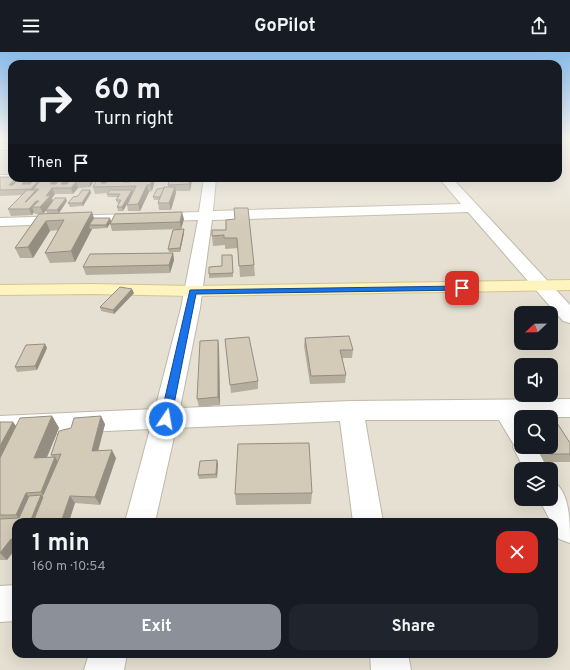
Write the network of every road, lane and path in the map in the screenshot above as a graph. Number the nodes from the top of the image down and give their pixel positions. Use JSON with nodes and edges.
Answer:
{"nodes":[{"id":1,"x":210,"y":182,"type":"edge"},
{"id":2,"x":448,"y":182,"type":"edge"},
{"id":3,"x":471,"y":208,"type":"junction"},
{"id":4,"x":206,"y":217,"type":"junction"},
{"id":5,"x":0,"y":222,"type":"edge"},
{"id":6,"x":570,"y":285,"type":"edge"},
{"id":7,"x":541,"y":287,"type":"junction"},
{"id":8,"x":0,"y":290,"type":"edge"},
{"id":9,"x":193,"y":291,"type":"junction"},
{"id":10,"x":570,"y":317,"type":"edge"},
{"id":11,"x":570,"y":408,"type":"edge"},
{"id":12,"x":507,"y":410,"type":"junction"},
{"id":13,"x":351,"y":411,"type":"junction"},
{"id":14,"x":166,"y":419,"type":"junction"},
{"id":15,"x":514,"y":424,"type":"edge"},
{"id":16,"x":0,"y":426,"type":"edge"},
{"id":17,"x":558,"y":506,"type":"edge"},
{"id":18,"x":141,"y":518,"type":"edge"},
{"id":19,"x":367,"y":518,"type":"edge"},
{"id":20,"x":570,"y":528,"type":"edge"},
{"id":21,"x":0,"y":604,"type":"edge"},
{"id":22,"x":12,"y":604,"type":"edge"},
{"id":23,"x":107,"y":658,"type":"edge"},
{"id":24,"x":390,"y":658,"type":"edge"},
{"id":25,"x":104,"y":670,"type":"edge"},
{"id":26,"x":391,"y":670,"type":"edge"}],
"edges":[{"from":1,"to":4,"type":"street"},
{"from":2,"to":3,"type":"street"},
{"from":3,"to":4,"type":"street"},
{"from":3,"to":7,"type":"street"},
{"from":4,"to":5,"type":"street"},
{"from":4,"to":9,"type":"street"},
{"from":6,"to":7,"type":"street"},
{"from":7,"to":9,"type":"street"},
{"from":7,"to":10,"type":"street"},
{"from":8,"to":9,"type":"street"},
{"from":9,"to":14,"type":"street"},
{"from":11,"to":12,"type":"street"},
{"from":12,"to":13,"type":"street"},
{"from":12,"to":15,"type":"street"},
{"from":13,"to":14,"type":"street"},
{"from":13,"to":19,"type":"street"},
{"from":14,"to":16,"type":"street"},
{"from":14,"to":18,"type":"street"},
{"from":17,"to":20,"type":"street"},
{"from":21,"to":22,"type":"street"},
{"from":23,"to":25,"type":"street"},
{"from":24,"to":26,"type":"street"}]}
